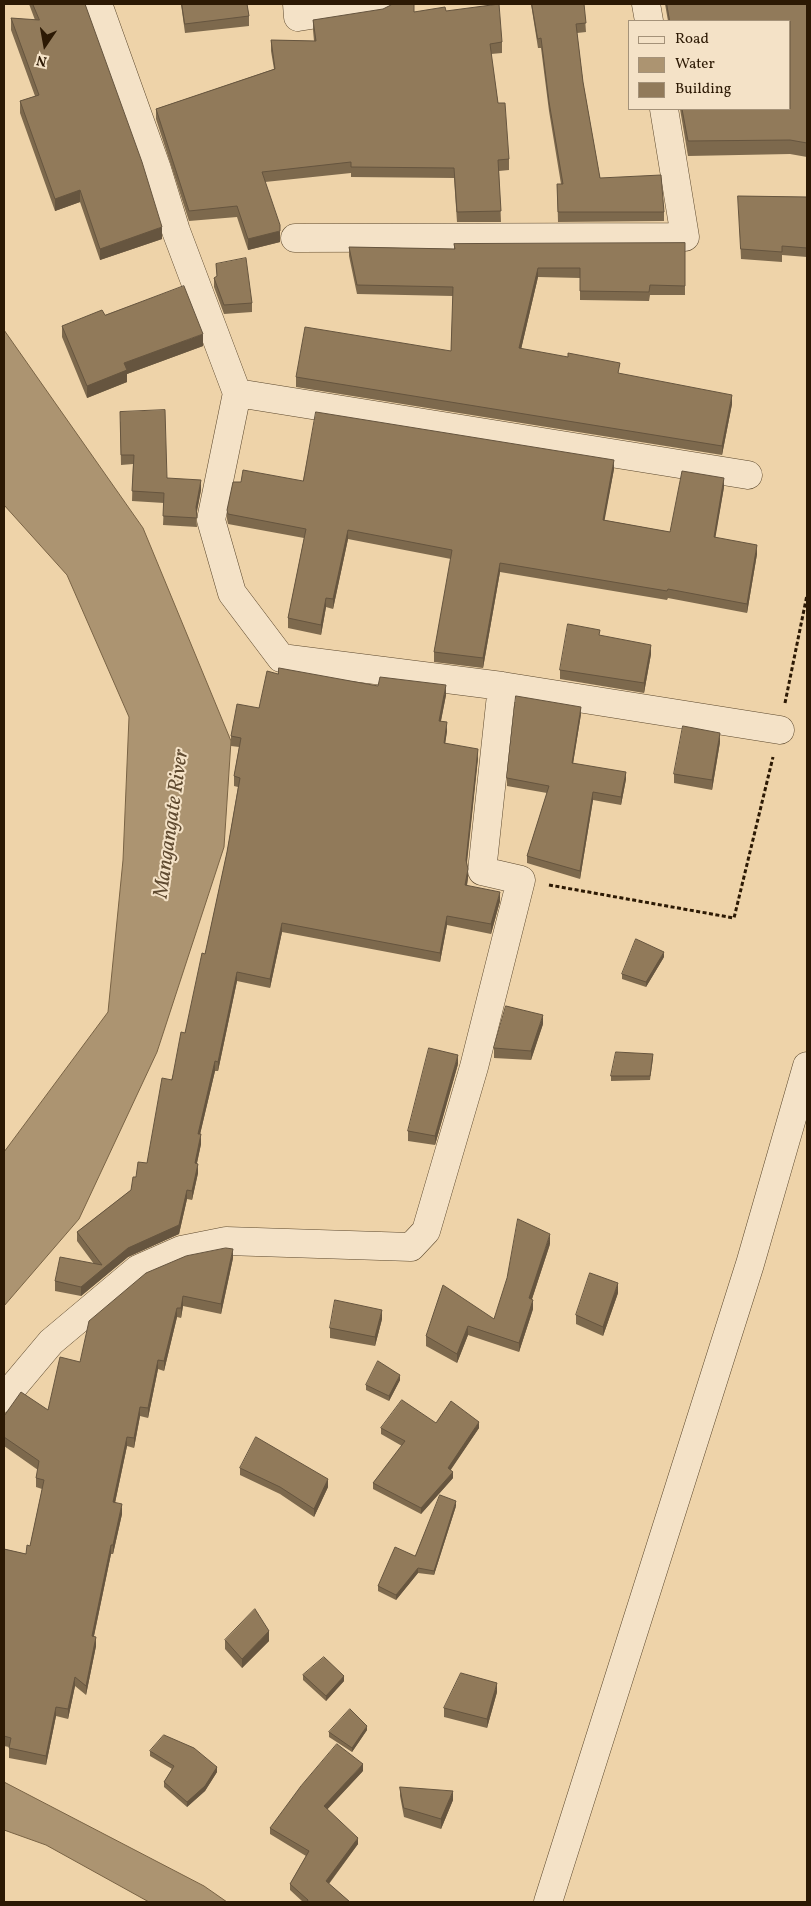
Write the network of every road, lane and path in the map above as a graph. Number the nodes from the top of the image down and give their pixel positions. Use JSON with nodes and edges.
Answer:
{"nodes":[{"id":1,"x":98,"y":4,"type":"edge"},
{"id":2,"x":297,"y":4,"type":"edge"},
{"id":3,"x":381,"y":4,"type":"edge"},
{"id":4,"x":646,"y":4,"type":"edge"},
{"id":5,"x":649,"y":20,"type":"edge"},
{"id":6,"x":664,"y":110,"type":"edge"},
{"id":7,"x":296,"y":238,"type":"dead end"},
{"id":8,"x":237,"y":393,"type":"junction"},
{"id":9,"x":748,"y":474,"type":"dead end"},
{"id":10,"x":502,"y":686,"type":"junction"},
{"id":11,"x":780,"y":730,"type":"dead end"},
{"id":12,"x":521,"y":880,"type":"junction"},
{"id":13,"x":734,"y":918,"type":"dead end"},
{"id":14,"x":807,"y":1066,"type":"edge"},
{"id":15,"x":4,"y":1398,"type":"edge"},
{"id":16,"x":548,"y":1902,"type":"edge"}],
"edges":[{"from":1,"to":8,"type":"street"},
{"from":2,"to":3,"type":"street"},
{"from":4,"to":5,"type":"street"},
{"from":6,"to":7,"type":"street"},
{"from":8,"to":9,"type":"street"},
{"from":8,"to":10,"type":"street"},
{"from":10,"to":11,"type":"street"},
{"from":10,"to":12,"type":"street"},
{"from":12,"to":13,"type":"path"},
{"from":12,"to":15,"type":"street"},
{"from":14,"to":16,"type":"street"}]}
